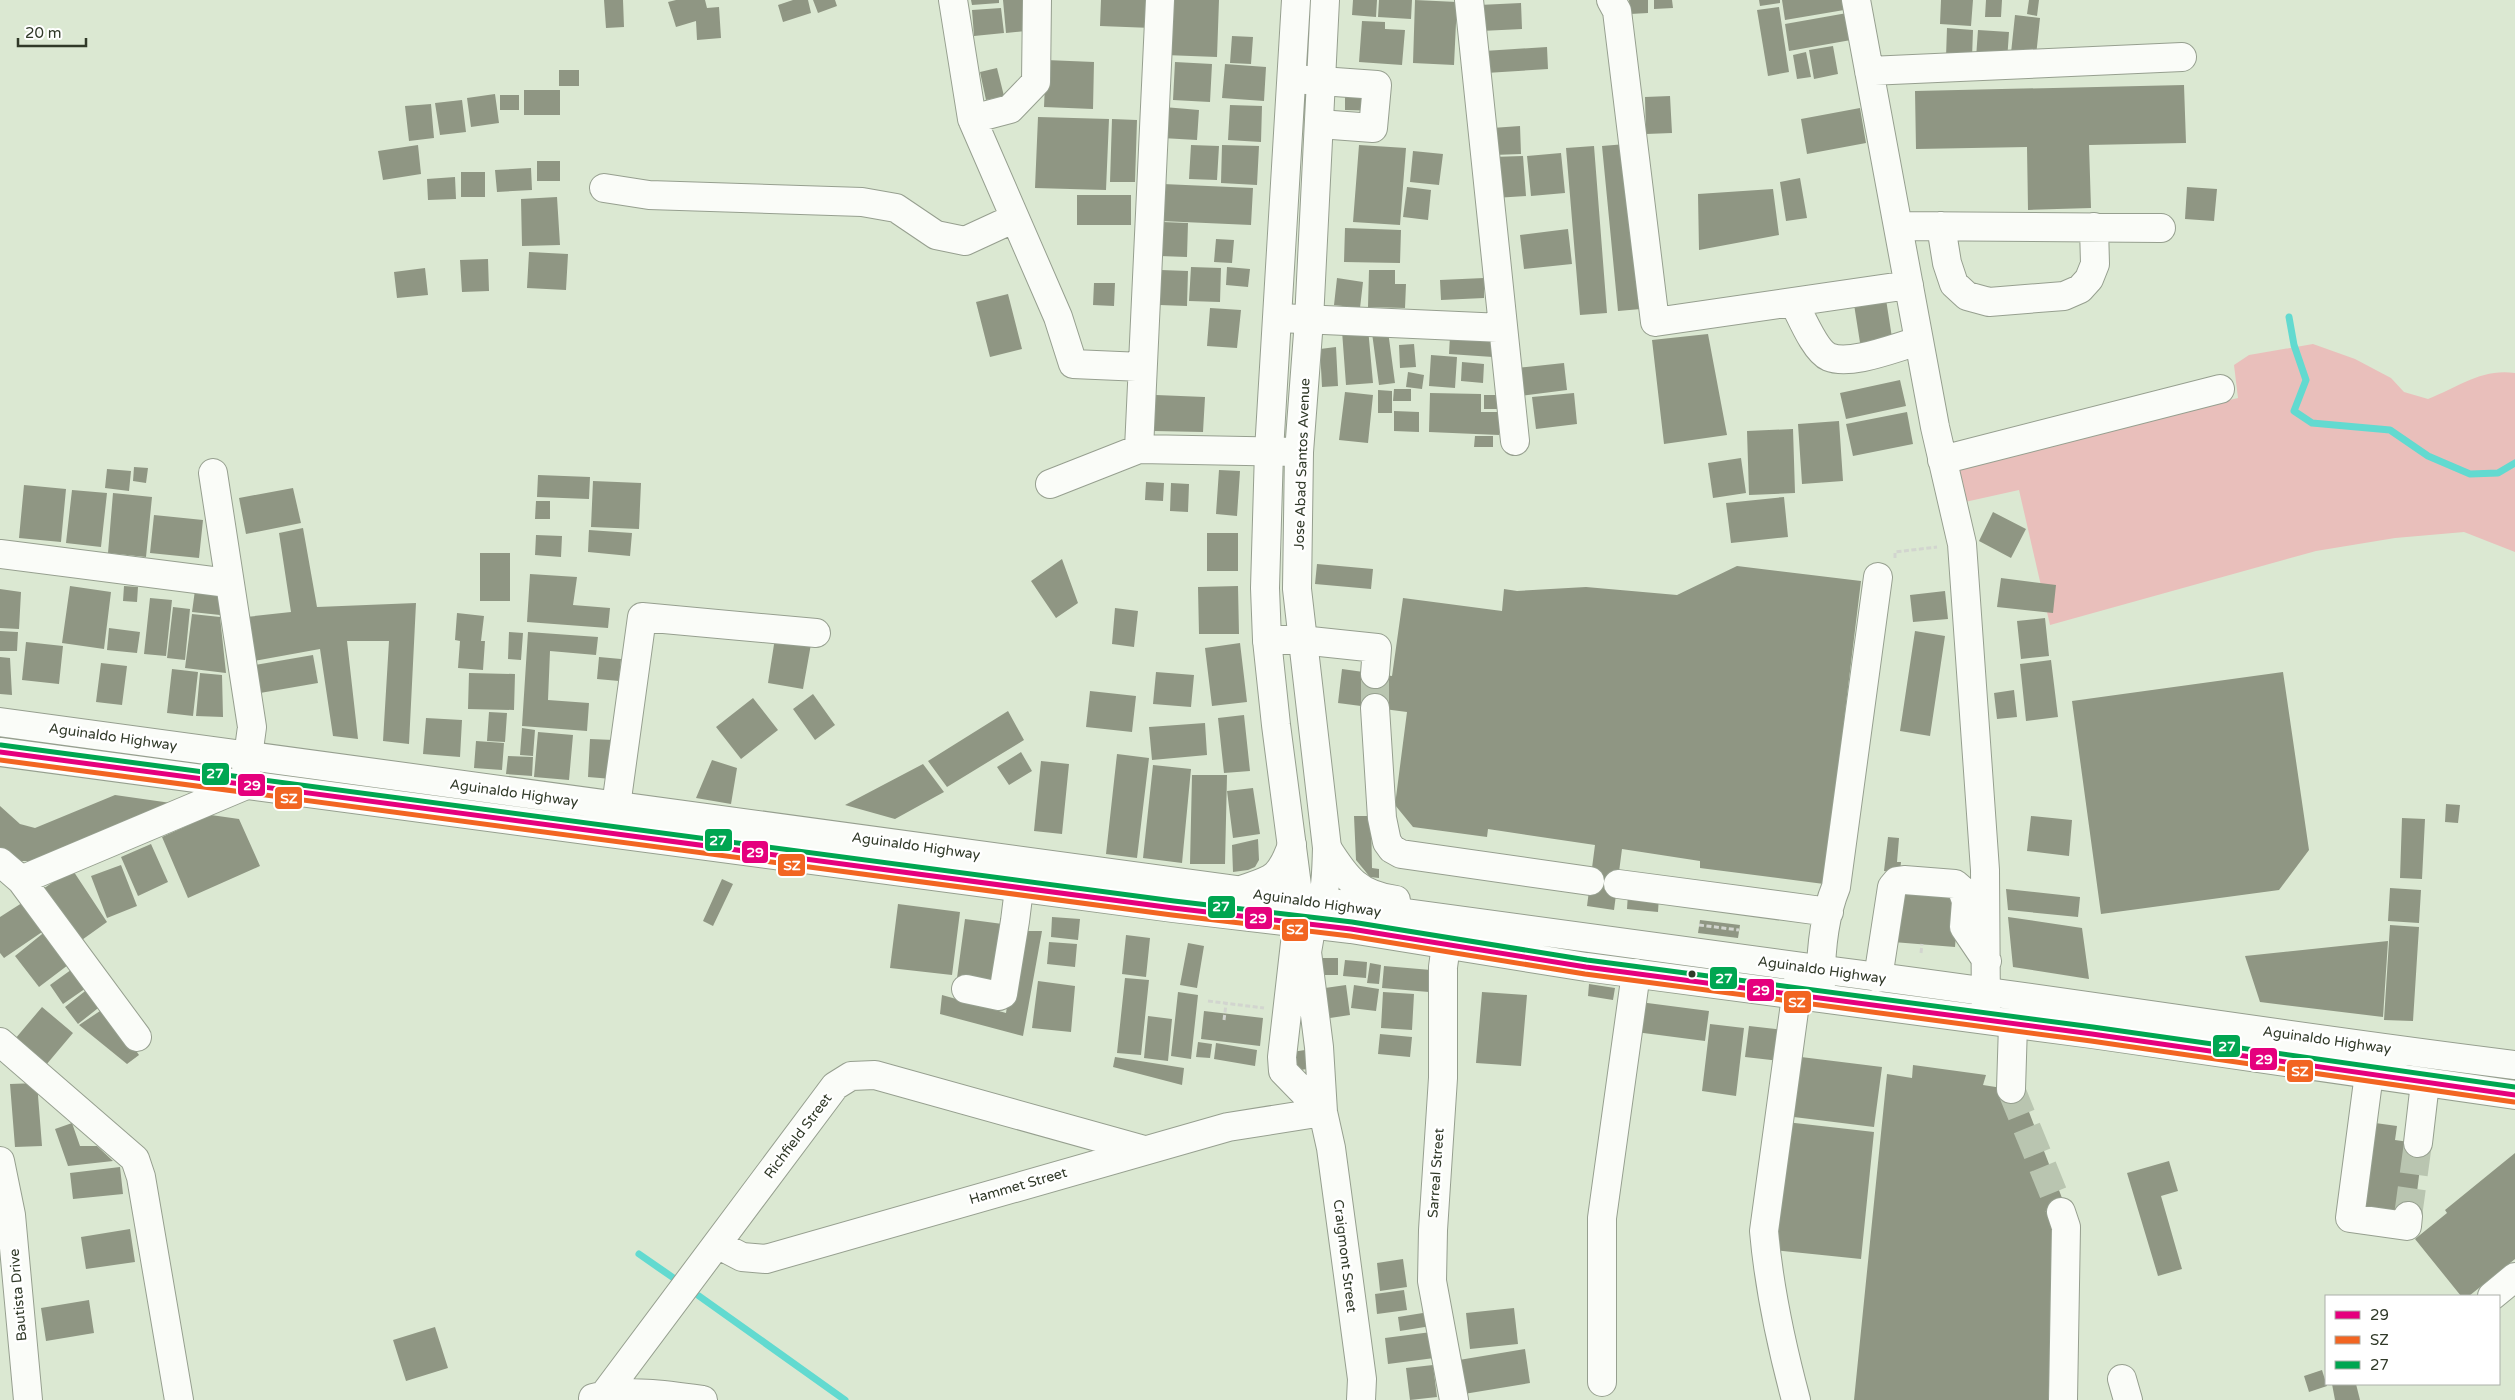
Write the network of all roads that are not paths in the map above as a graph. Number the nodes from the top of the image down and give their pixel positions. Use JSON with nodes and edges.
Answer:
{"nodes":[{"id":1,"x":953,"y":0,"type":"edge"},
{"id":2,"x":1037,"y":0,"type":"edge"},
{"id":3,"x":1160,"y":0,"type":"edge"},
{"id":4,"x":1296,"y":0,"type":"edge"},
{"id":5,"x":1325,"y":0,"type":"edge"},
{"id":6,"x":1469,"y":0,"type":"edge"},
{"id":7,"x":1611,"y":0,"type":"edge"},
{"id":8,"x":1856,"y":0,"type":"edge"},
{"id":9,"x":2182,"y":57,"type":"dead end"},
{"id":10,"x":1869,"y":71,"type":"junction"},
{"id":11,"x":1293,"y":79,"type":"junction"},
{"id":12,"x":1322,"y":81,"type":"junction"},
{"id":13,"x":972,"y":119,"type":"junction"},
{"id":14,"x":1319,"y":124,"type":"junction"},
{"id":15,"x":604,"y":188,"type":"dead end"},
{"id":16,"x":1015,"y":218,"type":"junction"},
{"id":17,"x":1898,"y":226,"type":"junction"},
{"id":18,"x":1941,"y":226,"type":"junction"},
{"id":19,"x":2094,"y":227,"type":"junction"},
{"id":20,"x":2161,"y":228,"type":"dead end"},
{"id":21,"x":1909,"y":285,"type":"junction"},
{"id":22,"x":1794,"y":303,"type":"junction"},
{"id":23,"x":1279,"y":318,"type":"junction"},
{"id":24,"x":1309,"y":320,"type":"junction"},
{"id":25,"x":1503,"y":328,"type":"junction"},
{"id":26,"x":1919,"y":341,"type":"junction"},
{"id":27,"x":1142,"y":367,"type":"junction"},
{"id":28,"x":2220,"y":389,"type":"dead end"},
{"id":29,"x":1515,"y":442,"type":"dead end"},
{"id":30,"x":1140,"y":449,"type":"junction"},
{"id":31,"x":1269,"y":451,"type":"junction"},
{"id":32,"x":1299,"y":452,"type":"junction"},
{"id":33,"x":1942,"y":460,"type":"junction"},
{"id":34,"x":213,"y":473,"type":"dead end"},
{"id":35,"x":1050,"y":484,"type":"dead end"},
{"id":36,"x":0,"y":554,"type":"edge"},
{"id":37,"x":1886,"y":569,"type":"road end"},
{"id":38,"x":228,"y":583,"type":"junction"},
{"id":39,"x":816,"y":633,"type":"dead end"},
{"id":40,"x":1268,"y":640,"type":"junction"},
{"id":41,"x":1302,"y":640,"type":"junction"},
{"id":42,"x":1375,"y":674,"type":"tunnel mouth"},
{"id":43,"x":1375,"y":708,"type":"tunnel mouth"},
{"id":44,"x":0,"y":722,"type":"edge"},
{"id":45,"x":0,"y":752,"type":"edge"},
{"id":46,"x":248,"y":755,"type":"junction"},
{"id":47,"x":244,"y":786,"type":"junction"},
{"id":48,"x":616,"y":806,"type":"junction"},
{"id":49,"x":1292,"y":845,"type":"junction"},
{"id":50,"x":1328,"y":848,"type":"junction"},
{"id":51,"x":1022,"y":860,"type":"junction"},
{"id":52,"x":0,"y":862,"type":"edge"},
{"id":53,"x":21,"y":880,"type":"junction"},
{"id":54,"x":1590,"y":880,"type":"dead end"},
{"id":55,"x":1618,"y":884,"type":"dead end"},
{"id":56,"x":1836,"y":887,"type":"junction"},
{"id":57,"x":1020,"y":888,"type":"junction"},
{"id":58,"x":1236,"y":892,"type":"junction"},
{"id":59,"x":1308,"y":912,"type":"junction"},
{"id":60,"x":1829,"y":912,"type":"junction"},
{"id":61,"x":1532,"y":930,"type":"junction"},
{"id":62,"x":1446,"y":945,"type":"junction"},
{"id":63,"x":1987,"y":961,"type":"junction"},
{"id":64,"x":1817,"y":969,"type":"junction"},
{"id":65,"x":1636,"y":972,"type":"junction"},
{"id":66,"x":1878,"y":978,"type":"junction"},
{"id":67,"x":966,"y":990,"type":"dead end"},
{"id":68,"x":1987,"y":993,"type":"junction"},
{"id":69,"x":1810,"y":996,"type":"junction"},
{"id":70,"x":1986,"y":1022,"type":"junction"},
{"id":71,"x":2012,"y":1025,"type":"junction"},
{"id":72,"x":137,"y":1037,"type":"dead end"},
{"id":73,"x":0,"y":1042,"type":"edge"},
{"id":74,"x":2373,"y":1047,"type":"junction"},
{"id":75,"x":2515,"y":1065,"type":"edge"},
{"id":76,"x":2370,"y":1075,"type":"junction"},
{"id":77,"x":2425,"y":1083,"type":"junction"},
{"id":78,"x":2012,"y":1089,"type":"tunnel mouth"},
{"id":79,"x":2515,"y":1095,"type":"edge"},
{"id":80,"x":1322,"y":1112,"type":"junction"},
{"id":81,"x":2418,"y":1143,"type":"tunnel mouth"},
{"id":82,"x":1144,"y":1150,"type":"junction"},
{"id":83,"x":0,"y":1161,"type":"edge"},
{"id":84,"x":2061,"y":1212,"type":"tunnel mouth"},
{"id":85,"x":2408,"y":1216,"type":"dead end"},
{"id":86,"x":717,"y":1244,"type":"junction"},
{"id":87,"x":2515,"y":1277,"type":"edge"},
{"id":88,"x":2493,"y":1295,"type":"edge"},
{"id":89,"x":1602,"y":1382,"type":"dead end"},
{"id":90,"x":599,"y":1398,"type":"edge"},
{"id":91,"x":28,"y":1400,"type":"edge"},
{"id":92,"x":179,"y":1400,"type":"edge"},
{"id":93,"x":703,"y":1400,"type":"edge"},
{"id":94,"x":1361,"y":1400,"type":"edge"},
{"id":95,"x":1454,"y":1400,"type":"edge"},
{"id":96,"x":1796,"y":1400,"type":"edge"},
{"id":97,"x":2063,"y":1400,"type":"edge"}],
"edges":[{"from":1,"to":13,"type":"main road"},
{"from":2,"to":13,"type":"main road"},
{"from":3,"to":27,"type":"main road"},
{"from":4,"to":11,"type":"main road"},
{"from":5,"to":12,"type":"main road","name":"Jose Abad Santos Avenue"},
{"from":6,"to":25,"type":"main road"},
{"from":7,"to":22,"type":"main road"},
{"from":8,"to":10,"type":"main road"},
{"from":9,"to":10,"type":"main road"},
{"from":10,"to":17,"type":"main road"},
{"from":11,"to":12,"type":"main road"},
{"from":11,"to":23,"type":"main road"},
{"from":12,"to":14,"type":"main road","name":"Jose Abad Santos Avenue"},
{"from":12,"to":14,"type":"main road"},
{"from":13,"to":16,"type":"main road"},
{"from":14,"to":24,"type":"main road","name":"Jose Abad Santos Avenue"},
{"from":15,"to":16,"type":"main road"},
{"from":16,"to":27,"type":"main road"},
{"from":17,"to":18,"type":"main road"},
{"from":17,"to":21,"type":"main road"},
{"from":18,"to":19,"type":"main road"},
{"from":18,"to":19,"type":"main road"},
{"from":19,"to":20,"type":"main road"},
{"from":21,"to":22,"type":"main road"},
{"from":21,"to":26,"type":"main road"},
{"from":22,"to":26,"type":"main road"},
{"from":23,"to":24,"type":"main road"},
{"from":23,"to":31,"type":"main road"},
{"from":24,"to":25,"type":"main road"},
{"from":24,"to":32,"type":"main road","name":"Jose Abad Santos Avenue"},
{"from":25,"to":29,"type":"main road"},
{"from":26,"to":33,"type":"main road"},
{"from":27,"to":30,"type":"main road"},
{"from":28,"to":33,"type":"main road"},
{"from":30,"to":31,"type":"main road"},
{"from":30,"to":35,"type":"main road"},
{"from":31,"to":32,"type":"main road"},
{"from":31,"to":40,"type":"main road"},
{"from":32,"to":41,"type":"main road","name":"Jose Abad Santos Avenue"},
{"from":33,"to":63,"type":"main road"},
{"from":34,"to":38,"type":"main road"},
{"from":36,"to":38,"type":"main road"},
{"from":37,"to":56,"type":"main road"},
{"from":38,"to":46,"type":"main road"},
{"from":39,"to":48,"type":"main road"},
{"from":40,"to":41,"type":"main road"},
{"from":40,"to":49,"type":"main road"},
{"from":41,"to":42,"type":"main road"},
{"from":41,"to":50,"type":"main road","name":"Jose Abad Santos Avenue"},
{"from":43,"to":54,"type":"main road"},
{"from":44,"to":46,"type":"main road","name":"Aguinaldo Highway"},
{"from":45,"to":47,"type":"main road","name":"Aguinaldo Highway"},
{"from":46,"to":47,"type":"main road"},
{"from":46,"to":48,"type":"main road","name":"Aguinaldo Highway"},
{"from":47,"to":53,"type":"main road"},
{"from":47,"to":57,"type":"main road","name":"Aguinaldo Highway"},
{"from":48,"to":51,"type":"main road","name":"Aguinaldo Highway"},
{"from":49,"to":58,"type":"main road"},
{"from":49,"to":59,"type":"main road"},
{"from":50,"to":59,"type":"main road","name":"Jose Abad Santos Avenue"},
{"from":50,"to":61,"type":"main road"},
{"from":51,"to":57,"type":"main road"},
{"from":51,"to":58,"type":"main road","name":"Aguinaldo Highway"},
{"from":52,"to":53,"type":"main road"},
{"from":53,"to":72,"type":"main road"},
{"from":55,"to":60,"type":"main road"},
{"from":56,"to":60,"type":"main road"},
{"from":56,"to":64,"type":"main road"},
{"from":57,"to":59,"type":"main road","name":"Aguinaldo Highway"},
{"from":57,"to":67,"type":"main road"},
{"from":58,"to":59,"type":"main road","name":"Aguinaldo Highway"},
{"from":59,"to":61,"type":"main road","name":"Aguinaldo Highway"},
{"from":59,"to":62,"type":"main road","name":"Aguinaldo Highway"},
{"from":59,"to":80,"type":"main road","name":"Craigmont Street"},
{"from":59,"to":80,"type":"main road","name":"Craigmont Street"},
{"from":60,"to":64,"type":"main road"},
{"from":61,"to":64,"type":"main road","name":"Aguinaldo Highway"},
{"from":62,"to":65,"type":"main road","name":"Aguinaldo Highway"},
{"from":62,"to":95,"type":"main road","name":"Sarreal Street"},
{"from":63,"to":66,"type":"main road"},
{"from":63,"to":68,"type":"main road"},
{"from":64,"to":66,"type":"main road","name":"Aguinaldo Highway"},
{"from":64,"to":69,"type":"main road"},
{"from":65,"to":69,"type":"main road","name":"Aguinaldo Highway"},
{"from":65,"to":89,"type":"main road"},
{"from":66,"to":68,"type":"main road","name":"Aguinaldo Highway"},
{"from":68,"to":70,"type":"main road"},
{"from":68,"to":74,"type":"main road","name":"Aguinaldo Highway"},
{"from":69,"to":70,"type":"main road","name":"Aguinaldo Highway"},
{"from":69,"to":96,"type":"main road"},
{"from":70,"to":71,"type":"main road","name":"Aguinaldo Highway"},
{"from":71,"to":76,"type":"main road","name":"Aguinaldo Highway"},
{"from":71,"to":78,"type":"main road"},
{"from":73,"to":92,"type":"main road"},
{"from":74,"to":75,"type":"main road","name":"Aguinaldo Highway"},
{"from":74,"to":76,"type":"main road"},
{"from":76,"to":77,"type":"main road","name":"Aguinaldo Highway"},
{"from":76,"to":85,"type":"main road"},
{"from":77,"to":79,"type":"main road","name":"Aguinaldo Highway"},
{"from":77,"to":81,"type":"main road"},
{"from":80,"to":82,"type":"main road","name":"Hammet Street"},
{"from":80,"to":94,"type":"main road","name":"Craigmont Street"},
{"from":82,"to":86,"type":"main road","name":"Hammet Street"},
{"from":82,"to":86,"type":"main road","name":"Richfield Street"},
{"from":83,"to":91,"type":"main road","name":"Bautista Drive"},
{"from":84,"to":97,"type":"main road"},
{"from":86,"to":90,"type":"main road","name":"Richfield Street"},
{"from":87,"to":88,"type":"main road"},
{"from":90,"to":93,"type":"main road"}]}
